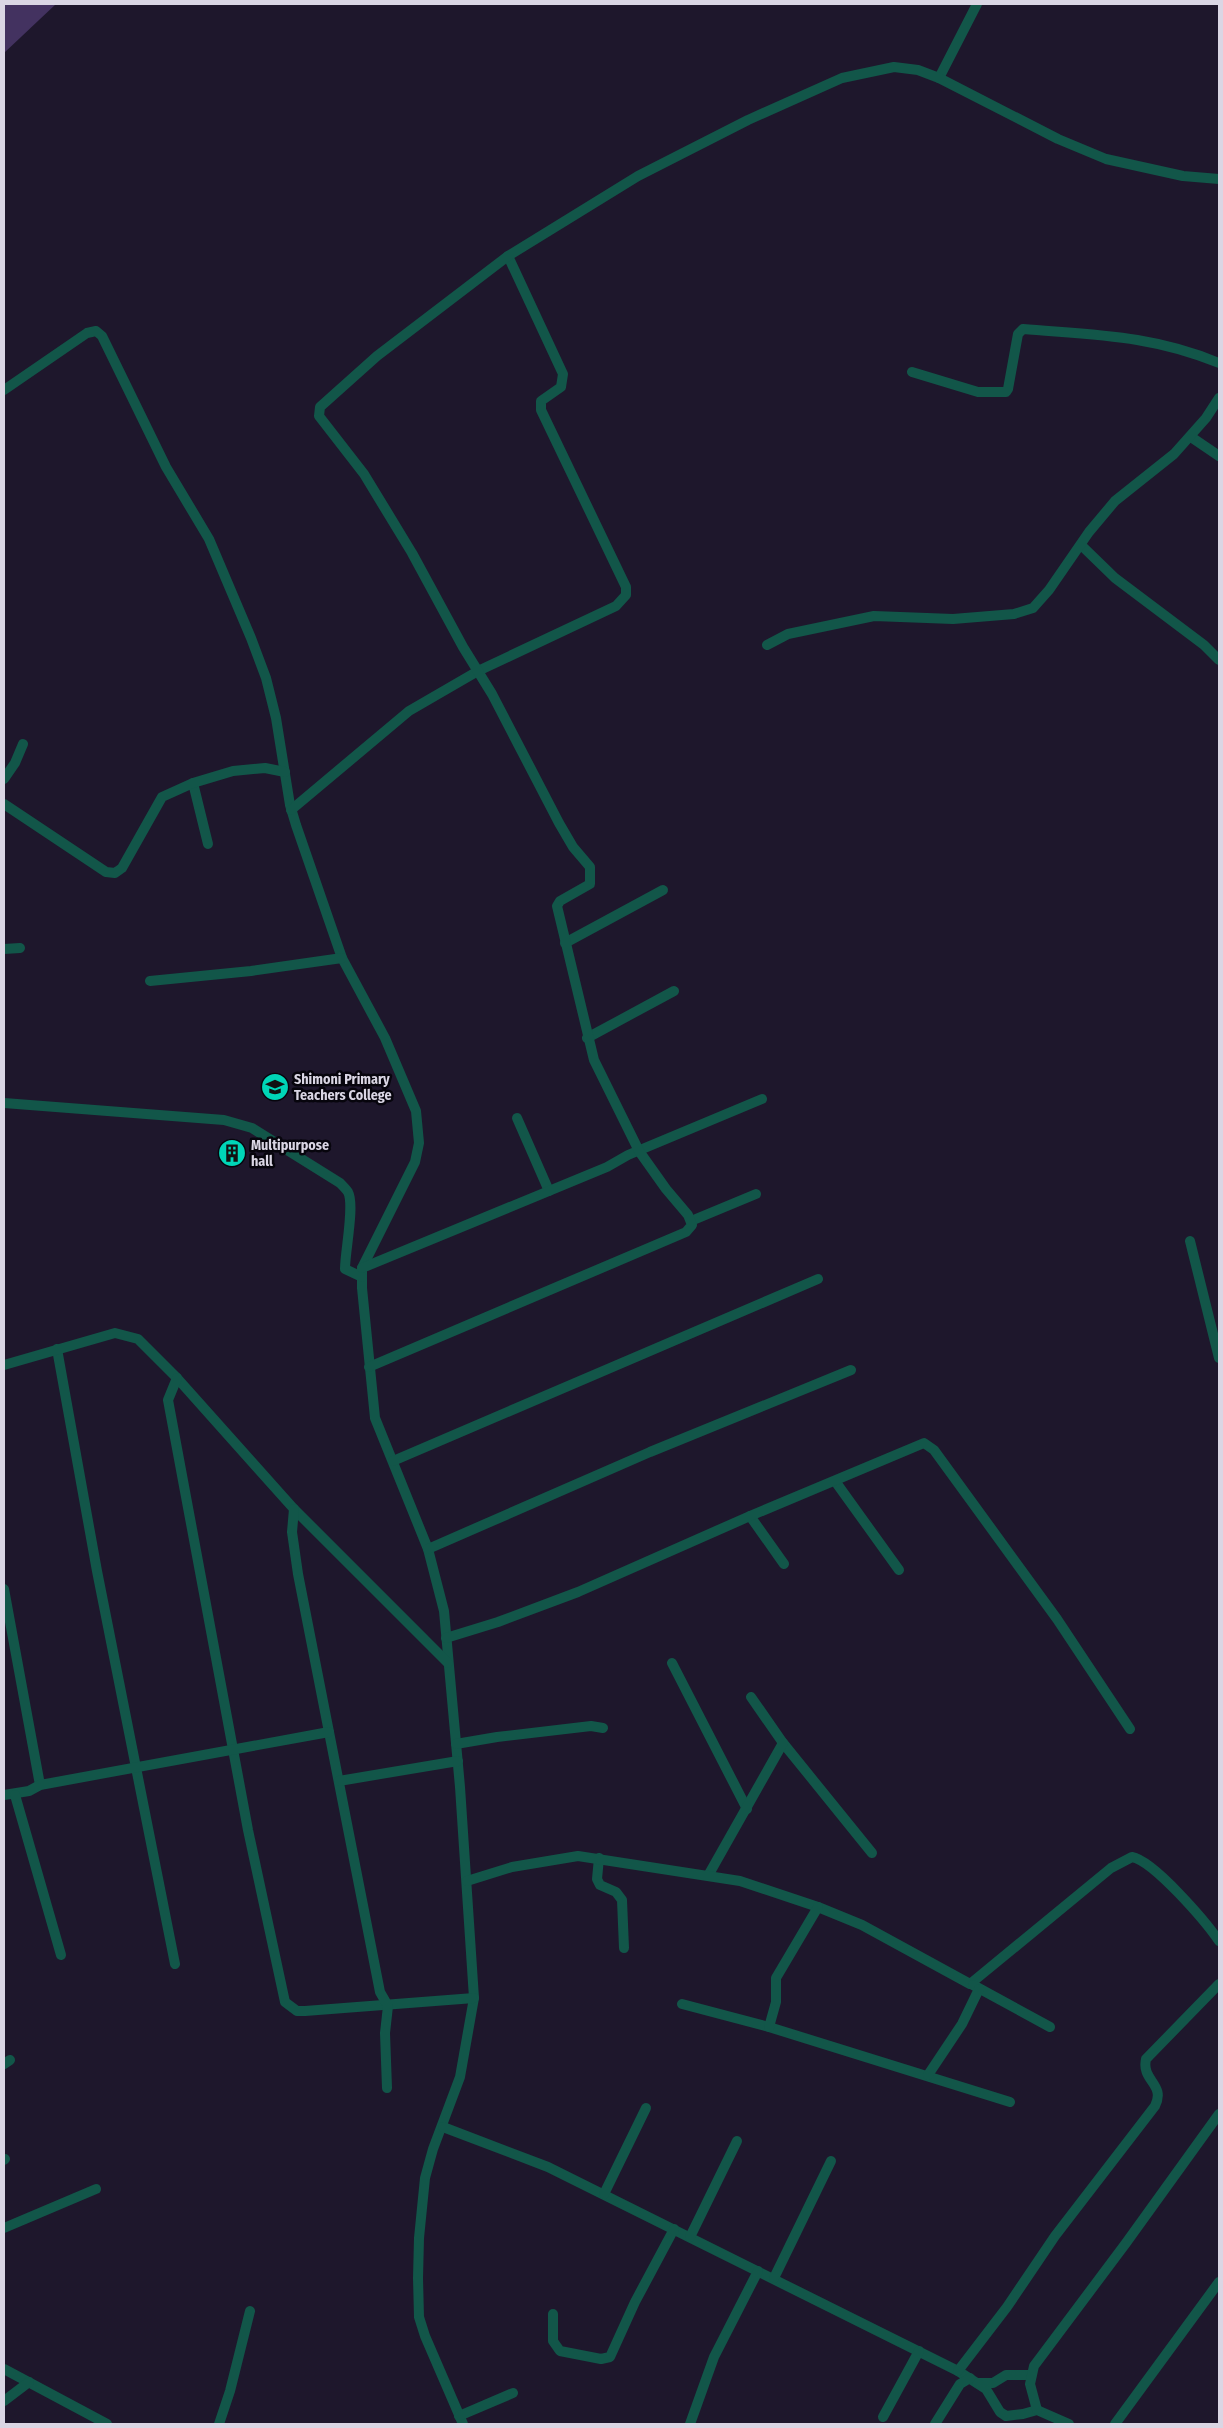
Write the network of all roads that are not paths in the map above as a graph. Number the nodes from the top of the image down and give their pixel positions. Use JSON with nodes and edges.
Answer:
{"nodes":[{"id":1,"x":977,"y":4,"type":"edge"},
{"id":2,"x":939,"y":78,"type":"junction"},
{"id":3,"x":1219,"y":179,"type":"edge"},
{"id":4,"x":508,"y":256,"type":"junction"},
{"id":5,"x":1219,"y":363,"type":"edge"},
{"id":6,"x":912,"y":372,"type":"dead end"},
{"id":7,"x":4,"y":390,"type":"edge"},
{"id":8,"x":1219,"y":398,"type":"edge"},
{"id":9,"x":1191,"y":437,"type":"junction"},
{"id":10,"x":1219,"y":456,"type":"edge"},
{"id":11,"x":1081,"y":545,"type":"junction"},
{"id":12,"x":768,"y":645,"type":"dead end"},
{"id":13,"x":1219,"y":660,"type":"edge"},
{"id":14,"x":478,"y":671,"type":"junction"},
{"id":15,"x":23,"y":744,"type":"dead end"},
{"id":16,"x":285,"y":772,"type":"junction"},
{"id":17,"x":4,"y":779,"type":"edge"},
{"id":18,"x":194,"y":783,"type":"junction"},
{"id":19,"x":4,"y":804,"type":"edge"},
{"id":20,"x":291,"y":810,"type":"junction"},
{"id":21,"x":208,"y":844,"type":"dead end"},
{"id":22,"x":663,"y":890,"type":"dead end"},
{"id":23,"x":565,"y":942,"type":"junction"},
{"id":24,"x":20,"y":948,"type":"dead end"},
{"id":25,"x":4,"y":949,"type":"edge"},
{"id":26,"x":342,"y":958,"type":"junction"},
{"id":27,"x":150,"y":981,"type":"dead end"},
{"id":28,"x":674,"y":991,"type":"dead end"},
{"id":29,"x":587,"y":1038,"type":"junction"},
{"id":30,"x":762,"y":1099,"type":"dead end"},
{"id":31,"x":4,"y":1103,"type":"edge"},
{"id":32,"x":518,"y":1118,"type":"dead end"},
{"id":33,"x":639,"y":1151,"type":"junction"},
{"id":34,"x":549,"y":1191,"type":"junction"},
{"id":35,"x":756,"y":1194,"type":"dead end"},
{"id":36,"x":691,"y":1221,"type":"junction"},
{"id":37,"x":1190,"y":1241,"type":"dead end"},
{"id":38,"x":362,"y":1272,"type":"junction"},
{"id":39,"x":818,"y":1279,"type":"dead end"},
{"id":40,"x":57,"y":1349,"type":"junction"},
{"id":41,"x":1219,"y":1358,"type":"edge"},
{"id":42,"x":4,"y":1365,"type":"edge"},
{"id":43,"x":369,"y":1367,"type":"junction"},
{"id":44,"x":851,"y":1370,"type":"dead end"},
{"id":45,"x":177,"y":1378,"type":"junction"},
{"id":46,"x":392,"y":1461,"type":"junction"},
{"id":47,"x":835,"y":1481,"type":"junction"},
{"id":48,"x":294,"y":1509,"type":"junction"},
{"id":49,"x":750,"y":1516,"type":"junction"},
{"id":50,"x":428,"y":1549,"type":"junction"},
{"id":51,"x":784,"y":1564,"type":"dead end"},
{"id":52,"x":899,"y":1570,"type":"dead end"},
{"id":53,"x":4,"y":1589,"type":"edge"},
{"id":54,"x":7,"y":1623,"type":"edge"},
{"id":55,"x":446,"y":1638,"type":"junction"},
{"id":56,"x":448,"y":1663,"type":"junction"},
{"id":57,"x":672,"y":1663,"type":"dead end"},
{"id":58,"x":751,"y":1697,"type":"dead end"},
{"id":59,"x":603,"y":1728,"type":"dead end"},
{"id":60,"x":1130,"y":1729,"type":"dead end"},
{"id":61,"x":329,"y":1732,"type":"junction"},
{"id":62,"x":456,"y":1744,"type":"junction"},
{"id":63,"x":782,"y":1744,"type":"junction"},
{"id":64,"x":234,"y":1750,"type":"junction"},
{"id":65,"x":458,"y":1761,"type":"junction"},
{"id":66,"x":137,"y":1769,"type":"junction"},
{"id":67,"x":339,"y":1781,"type":"junction"},
{"id":68,"x":40,"y":1786,"type":"junction"},
{"id":69,"x":9,"y":1794,"type":"edge"},
{"id":70,"x":747,"y":1809,"type":"junction"},
{"id":71,"x":872,"y":1854,"type":"dead end"},
{"id":72,"x":599,"y":1858,"type":"junction"},
{"id":73,"x":709,"y":1874,"type":"junction"},
{"id":74,"x":467,"y":1882,"type":"junction"},
{"id":75,"x":818,"y":1907,"type":"junction"},
{"id":76,"x":1219,"y":1942,"type":"edge"},
{"id":77,"x":624,"y":1948,"type":"dead end"},
{"id":78,"x":61,"y":1954,"type":"dead end"},
{"id":79,"x":175,"y":1964,"type":"dead end"},
{"id":80,"x":1219,"y":1984,"type":"edge"},
{"id":81,"x":975,"y":1986,"type":"junction"},
{"id":82,"x":474,"y":1998,"type":"junction"},
{"id":83,"x":682,"y":2004,"type":"dead end"},
{"id":84,"x":388,"y":2006,"type":"junction"},
{"id":85,"x":1050,"y":2026,"type":"dead end"},
{"id":86,"x":769,"y":2027,"type":"junction"},
{"id":87,"x":928,"y":2075,"type":"junction"},
{"id":88,"x":387,"y":2088,"type":"dead end"},
{"id":89,"x":1010,"y":2102,"type":"dead end"},
{"id":90,"x":646,"y":2108,"type":"dead end"},
{"id":91,"x":1219,"y":2114,"type":"edge"},
{"id":92,"x":443,"y":2127,"type":"junction"},
{"id":93,"x":737,"y":2141,"type":"dead end"},
{"id":94,"x":831,"y":2162,"type":"dead end"},
{"id":95,"x":96,"y":2189,"type":"dead end"},
{"id":96,"x":604,"y":2194,"type":"junction"},
{"id":97,"x":4,"y":2228,"type":"edge"},
{"id":98,"x":674,"y":2229,"type":"junction"},
{"id":99,"x":690,"y":2236,"type":"junction"},
{"id":100,"x":758,"y":2271,"type":"junction"},
{"id":101,"x":774,"y":2278,"type":"junction"},
{"id":102,"x":1219,"y":2282,"type":"edge"},
{"id":103,"x":250,"y":2311,"type":"dead end"},
{"id":104,"x":553,"y":2314,"type":"dead end"},
{"id":105,"x":919,"y":2351,"type":"junction"},
{"id":106,"x":4,"y":2369,"type":"edge"},
{"id":107,"x":958,"y":2371,"type":"junction"},
{"id":108,"x":1031,"y":2375,"type":"junction"},
{"id":109,"x":974,"y":2380,"type":"junction"},
{"id":110,"x":29,"y":2382,"type":"junction"},
{"id":111,"x":513,"y":2393,"type":"dead end"},
{"id":112,"x":4,"y":2401,"type":"edge"},
{"id":113,"x":1037,"y":2410,"type":"junction"},
{"id":114,"x":883,"y":2417,"type":"dead end"},
{"id":115,"x":461,"y":2420,"type":"edge"},
{"id":116,"x":1004,"y":2420,"type":"edge"},
{"id":117,"x":107,"y":2424,"type":"edge"},
{"id":118,"x":219,"y":2424,"type":"edge"},
{"id":119,"x":690,"y":2424,"type":"edge"},
{"id":120,"x":934,"y":2424,"type":"edge"},
{"id":121,"x":1069,"y":2424,"type":"edge"},
{"id":122,"x":1115,"y":2424,"type":"edge"}],
"edges":[{"from":1,"to":2,"type":"street"},
{"from":2,"to":3,"type":"street"},
{"from":2,"to":4,"type":"street"},
{"from":4,"to":14,"type":"street"},
{"from":4,"to":14,"type":"street"},
{"from":5,"to":6,"type":"street"},
{"from":7,"to":16,"type":"street"},
{"from":8,"to":9,"type":"street"},
{"from":9,"to":10,"type":"street"},
{"from":9,"to":11,"type":"street"},
{"from":11,"to":12,"type":"street"},
{"from":11,"to":13,"type":"street"},
{"from":14,"to":20,"type":"street"},
{"from":14,"to":23,"type":"street"},
{"from":15,"to":17,"type":"street"},
{"from":16,"to":18,"type":"street"},
{"from":16,"to":20,"type":"street"},
{"from":18,"to":19,"type":"street"},
{"from":18,"to":21,"type":"street"},
{"from":20,"to":26,"type":"street"},
{"from":22,"to":23,"type":"street"},
{"from":23,"to":29,"type":"street"},
{"from":24,"to":25,"type":"street"},
{"from":26,"to":27,"type":"street"},
{"from":26,"to":38,"type":"street"},
{"from":28,"to":29,"type":"street"},
{"from":29,"to":33,"type":"street"},
{"from":30,"to":33,"type":"street"},
{"from":31,"to":38,"type":"street"},
{"from":32,"to":34,"type":"street"},
{"from":33,"to":34,"type":"street"},
{"from":33,"to":36,"type":"street"},
{"from":34,"to":38,"type":"street"},
{"from":35,"to":36,"type":"street"},
{"from":36,"to":43,"type":"street"},
{"from":37,"to":41,"type":"street"},
{"from":38,"to":43,"type":"street"},
{"from":39,"to":46,"type":"street"},
{"from":40,"to":42,"type":"street"},
{"from":40,"to":45,"type":"street"},
{"from":40,"to":66,"type":"street"},
{"from":43,"to":46,"type":"street"},
{"from":44,"to":50,"type":"street"},
{"from":45,"to":48,"type":"street"},
{"from":45,"to":64,"type":"street"},
{"from":46,"to":50,"type":"street"},
{"from":47,"to":49,"type":"street"},
{"from":47,"to":52,"type":"street"},
{"from":47,"to":60,"type":"street"},
{"from":48,"to":56,"type":"street"},
{"from":48,"to":61,"type":"street"},
{"from":49,"to":51,"type":"street"},
{"from":49,"to":55,"type":"street"},
{"from":50,"to":55,"type":"street"},
{"from":53,"to":54,"type":"street"},
{"from":54,"to":68,"type":"street"},
{"from":55,"to":56,"type":"street"},
{"from":56,"to":62,"type":"street"},
{"from":57,"to":70,"type":"street"},
{"from":58,"to":63,"type":"street"},
{"from":59,"to":62,"type":"street"},
{"from":61,"to":64,"type":"street"},
{"from":61,"to":67,"type":"street"},
{"from":62,"to":65,"type":"street"},
{"from":63,"to":70,"type":"street"},
{"from":63,"to":71,"type":"street"},
{"from":64,"to":66,"type":"street"},
{"from":64,"to":84,"type":"street"},
{"from":65,"to":67,"type":"street"},
{"from":65,"to":74,"type":"street"},
{"from":66,"to":68,"type":"street"},
{"from":66,"to":79,"type":"street"},
{"from":67,"to":84,"type":"street"},
{"from":68,"to":69,"type":"street"},
{"from":69,"to":78,"type":"street"},
{"from":70,"to":73,"type":"street"},
{"from":72,"to":73,"type":"street"},
{"from":72,"to":74,"type":"street"},
{"from":72,"to":77,"type":"street"},
{"from":73,"to":75,"type":"street"},
{"from":74,"to":82,"type":"street"},
{"from":75,"to":81,"type":"street"},
{"from":75,"to":86,"type":"street"},
{"from":76,"to":81,"type":"street"},
{"from":80,"to":107,"type":"street"},
{"from":81,"to":85,"type":"street"},
{"from":81,"to":87,"type":"street"},
{"from":82,"to":84,"type":"street"},
{"from":82,"to":92,"type":"street"},
{"from":83,"to":86,"type":"street"},
{"from":84,"to":88,"type":"street"},
{"from":86,"to":87,"type":"street"},
{"from":87,"to":89,"type":"street"},
{"from":90,"to":96,"type":"street"},
{"from":91,"to":108,"type":"street"},
{"from":92,"to":96,"type":"street"},
{"from":92,"to":115,"type":"street"},
{"from":93,"to":99,"type":"street"},
{"from":94,"to":101,"type":"street"},
{"from":95,"to":97,"type":"street"},
{"from":96,"to":98,"type":"street"},
{"from":98,"to":99,"type":"street"},
{"from":98,"to":104,"type":"street"},
{"from":99,"to":100,"type":"street"},
{"from":100,"to":101,"type":"street"},
{"from":100,"to":119,"type":"street"},
{"from":101,"to":105,"type":"street"},
{"from":102,"to":122,"type":"street"},
{"from":103,"to":118,"type":"street"},
{"from":105,"to":107,"type":"street"},
{"from":105,"to":114,"type":"street"},
{"from":106,"to":110,"type":"street"},
{"from":107,"to":109,"type":"street"},
{"from":108,"to":109,"type":"street"},
{"from":108,"to":113,"type":"street"},
{"from":109,"to":116,"type":"street"},
{"from":109,"to":120,"type":"street"},
{"from":110,"to":112,"type":"street"},
{"from":110,"to":117,"type":"street"},
{"from":111,"to":115,"type":"street"},
{"from":113,"to":116,"type":"street"},
{"from":113,"to":121,"type":"street"}]}
